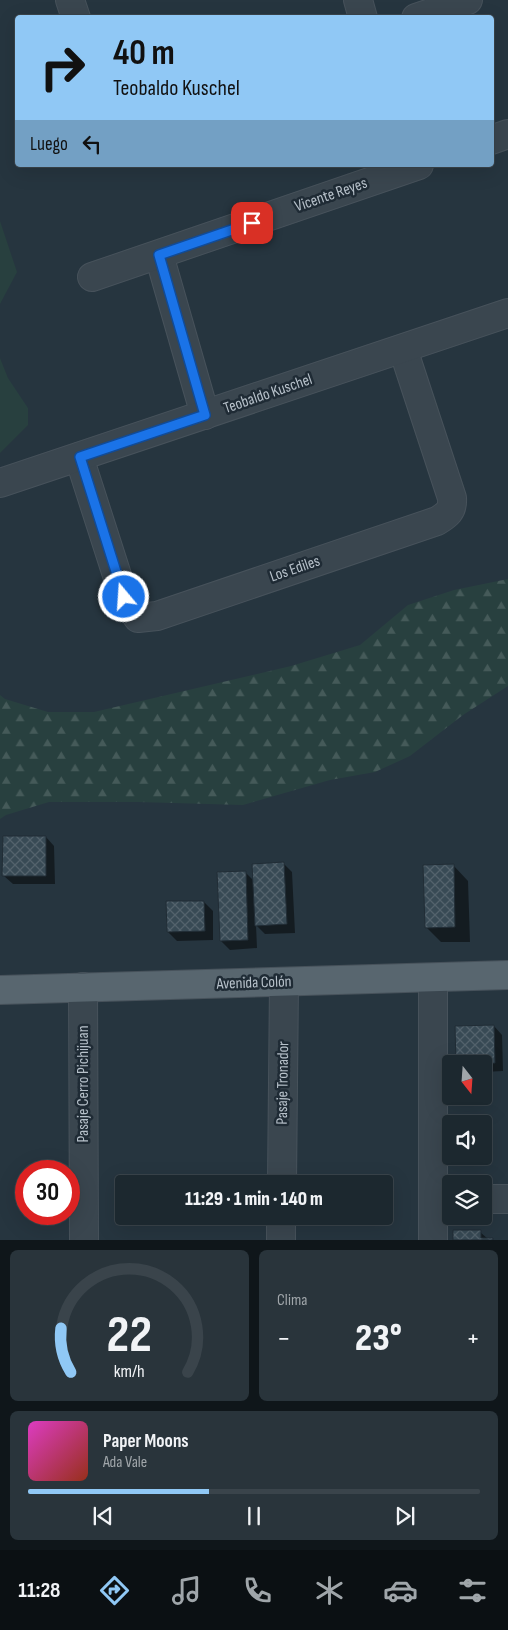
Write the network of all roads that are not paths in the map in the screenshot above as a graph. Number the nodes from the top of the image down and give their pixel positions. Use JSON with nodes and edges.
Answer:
{"nodes":[{"id":1,"x":70,"y":0,"type":"edge"},
{"id":2,"x":358,"y":0,"type":"edge"},
{"id":3,"x":468,"y":0,"type":"edge"},
{"id":4,"x":75,"y":15,"type":"edge"},
{"id":5,"x":362,"y":15,"type":"edge"},
{"id":6,"x":425,"y":15,"type":"edge"},
{"id":7,"x":508,"y":134,"type":"edge"},
{"id":8,"x":494,"y":139,"type":"edge"},
{"id":9,"x":413,"y":167,"type":"edge"},
{"id":10,"x":159,"y":255,"type":"junction"},
{"id":11,"x":92,"y":277,"type":"dead end"},
{"id":12,"x":508,"y":313,"type":"edge"},
{"id":13,"x":403,"y":349,"type":"junction"},
{"id":14,"x":205,"y":415,"type":"junction"},
{"id":15,"x":80,"y":457,"type":"junction"},
{"id":16,"x":0,"y":484,"type":"edge"},
{"id":17,"x":508,"y":975,"type":"edge"},
{"id":18,"x":434,"y":978,"type":"junction"},
{"id":19,"x":284,"y":982,"type":"junction"},
{"id":20,"x":83,"y":987,"type":"junction"},
{"id":21,"x":0,"y":990,"type":"edge"},
{"id":22,"x":282,"y":1175,"type":"edge"},
{"id":23,"x":442,"y":1199,"type":"edge"},
{"id":24,"x":492,"y":1199,"type":"edge"},
{"id":25,"x":508,"y":1199,"type":"edge"},
{"id":26,"x":281,"y":1225,"type":"edge"},
{"id":27,"x":84,"y":1240,"type":"edge"},
{"id":28,"x":281,"y":1240,"type":"edge"},
{"id":29,"x":433,"y":1240,"type":"edge"}],
"edges":[{"from":1,"to":4,"type":"street"},
{"from":2,"to":5,"type":"street"},
{"from":3,"to":6,"type":"street"},
{"from":7,"to":8,"type":"street"},
{"from":9,"to":10,"type":"street","name":"Vicente Reyes"},
{"from":10,"to":11,"type":"street","name":"Vicente Reyes"},
{"from":10,"to":14,"type":"street"},
{"from":12,"to":13,"type":"street","name":"Teobaldo Kuschel"},
{"from":13,"to":14,"type":"street","name":"Teobaldo Kuschel"},
{"from":13,"to":15,"type":"street","name":"Los Ediles"},
{"from":14,"to":15,"type":"street","name":"Teobaldo Kuschel"},
{"from":15,"to":16,"type":"street","name":"Teobaldo Kuschel"},
{"from":17,"to":18,"type":"main road","name":"Avenida Colón"},
{"from":18,"to":19,"type":"main road","name":"Avenida Colón"},
{"from":18,"to":23,"type":"street"},
{"from":19,"to":20,"type":"main road","name":"Avenida Colón"},
{"from":19,"to":22,"type":"street","name":"Pasaje Tronador"},
{"from":20,"to":21,"type":"main road","name":"Avenida Colón"},
{"from":20,"to":27,"type":"street","name":"Pasaje Cerro Pichijuan"},
{"from":23,"to":29,"type":"street"},
{"from":24,"to":25,"type":"street"},
{"from":26,"to":28,"type":"street"}]}
